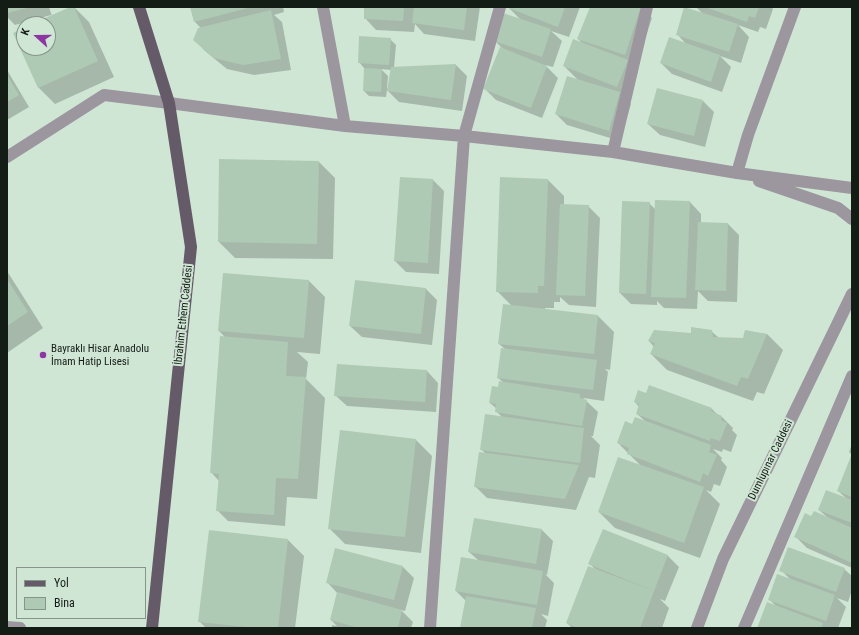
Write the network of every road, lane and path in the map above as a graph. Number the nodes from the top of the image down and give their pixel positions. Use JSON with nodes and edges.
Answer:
{"nodes":[{"id":1,"x":139,"y":7,"type":"edge"},
{"id":2,"x":324,"y":7,"type":"edge"},
{"id":3,"x":500,"y":7,"type":"edge"},
{"id":4,"x":646,"y":7,"type":"edge"},
{"id":5,"x":795,"y":7,"type":"edge"},
{"id":6,"x":169,"y":103,"type":"junction"},
{"id":7,"x":345,"y":126,"type":"junction"},
{"id":8,"x":464,"y":136,"type":"junction"},
{"id":9,"x":613,"y":152,"type":"junction"},
{"id":10,"x":7,"y":157,"type":"edge"},
{"id":11,"x":737,"y":173,"type":"junction"},
{"id":12,"x":852,"y":188,"type":"edge"},
{"id":13,"x":852,"y":219,"type":"edge"},
{"id":14,"x":852,"y":294,"type":"edge"},
{"id":15,"x":852,"y":376,"type":"edge"},
{"id":16,"x":7,"y":627,"type":"edge"},
{"id":17,"x":20,"y":628,"type":"edge"},
{"id":18,"x":152,"y":628,"type":"edge"},
{"id":19,"x":430,"y":628,"type":"edge"},
{"id":20,"x":697,"y":628,"type":"edge"},
{"id":21,"x":744,"y":628,"type":"edge"}],
"edges":[{"from":1,"to":6,"type":"main road","name":"İbrahim Ethem Caddesi"},
{"from":2,"to":7,"type":"street"},
{"from":3,"to":8,"type":"street"},
{"from":4,"to":9,"type":"street"},
{"from":5,"to":11,"type":"street"},
{"from":6,"to":7,"type":"street"},
{"from":6,"to":10,"type":"street"},
{"from":6,"to":18,"type":"main road","name":"İbrahim Ethem Caddesi"},
{"from":7,"to":8,"type":"street"},
{"from":8,"to":9,"type":"street"},
{"from":8,"to":19,"type":"street"},
{"from":9,"to":11,"type":"street"},
{"from":11,"to":12,"type":"street"},
{"from":11,"to":13,"type":"street"},
{"from":14,"to":20,"type":"street","name":"Dumlupınar Caddesi"},
{"from":15,"to":21,"type":"street"},
{"from":16,"to":17,"type":"street"}]}
